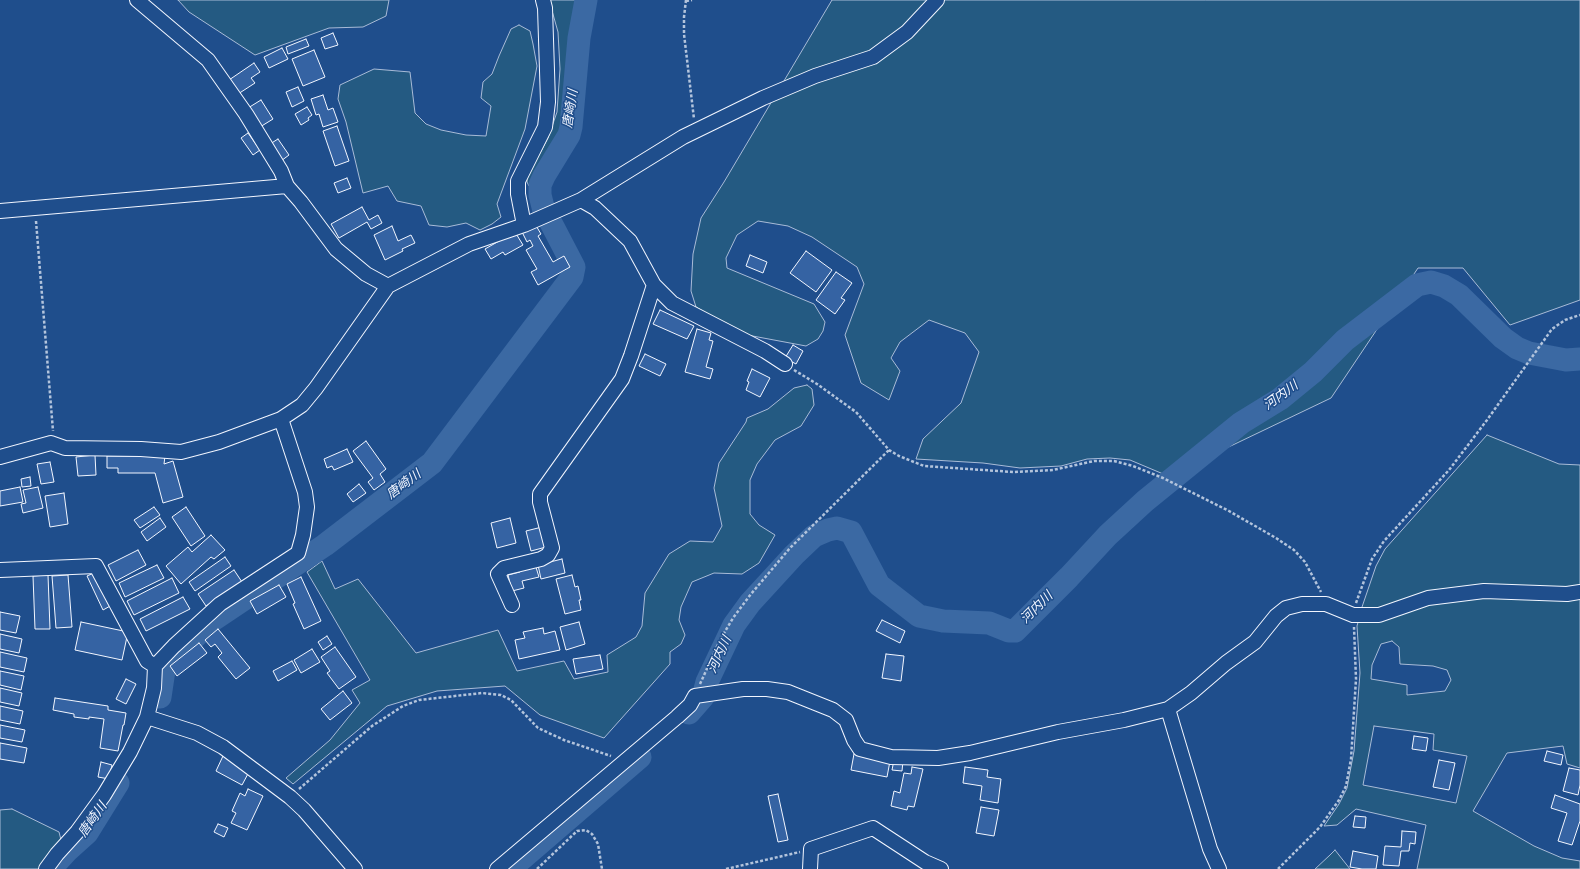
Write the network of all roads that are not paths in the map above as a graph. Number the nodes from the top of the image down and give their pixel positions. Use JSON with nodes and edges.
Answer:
{"nodes":[{"id":1,"x":137,"y":0,"type":"edge"},
{"id":2,"x":543,"y":0,"type":"edge"},
{"id":3,"x":937,"y":0,"type":"edge"},
{"id":4,"x":287,"y":186,"type":"junction"},
{"id":5,"x":581,"y":200,"type":"junction"},
{"id":6,"x":0,"y":211,"type":"edge"},
{"id":7,"x":524,"y":225,"type":"junction"},
{"id":8,"x":654,"y":285,"type":"junction"},
{"id":9,"x":388,"y":286,"type":"junction"},
{"id":10,"x":785,"y":364,"type":"road end"},
{"id":11,"x":281,"y":419,"type":"junction"},
{"id":12,"x":0,"y":458,"type":"edge"},
{"id":13,"x":0,"y":570,"type":"edge"},
{"id":14,"x":1580,"y":592,"type":"edge"},
{"id":15,"x":512,"y":605,"type":"dead end"},
{"id":16,"x":155,"y":666,"type":"junction"},
{"id":17,"x":1168,"y":709,"type":"junction"},
{"id":18,"x":147,"y":717,"type":"junction"},
{"id":19,"x":46,"y":869,"type":"edge"},
{"id":20,"x":355,"y":869,"type":"edge"},
{"id":21,"x":497,"y":869,"type":"edge"},
{"id":22,"x":810,"y":869,"type":"edge"},
{"id":23,"x":941,"y":869,"type":"edge"},
{"id":24,"x":1219,"y":869,"type":"edge"}],
"edges":[{"from":1,"to":4,"type":"street"},
{"from":2,"to":7,"type":"street"},
{"from":3,"to":5,"type":"street"},
{"from":4,"to":6,"type":"street"},
{"from":4,"to":9,"type":"street"},
{"from":5,"to":7,"type":"street"},
{"from":5,"to":8,"type":"street"},
{"from":7,"to":9,"type":"street"},
{"from":8,"to":10,"type":"street"},
{"from":8,"to":15,"type":"street"},
{"from":9,"to":11,"type":"street"},
{"from":11,"to":12,"type":"street"},
{"from":11,"to":16,"type":"street"},
{"from":13,"to":16,"type":"street"},
{"from":14,"to":17,"type":"street"},
{"from":16,"to":18,"type":"street"},
{"from":17,"to":21,"type":"street"},
{"from":17,"to":24,"type":"street"},
{"from":18,"to":19,"type":"street"},
{"from":18,"to":20,"type":"street"},
{"from":22,"to":23,"type":"street"}]}
